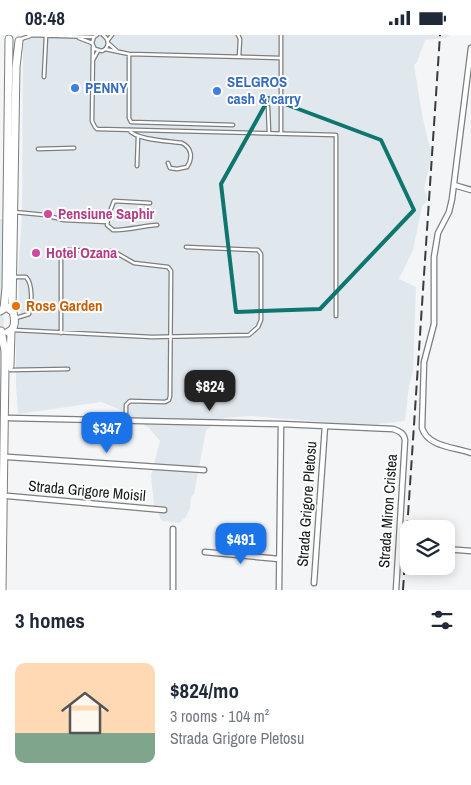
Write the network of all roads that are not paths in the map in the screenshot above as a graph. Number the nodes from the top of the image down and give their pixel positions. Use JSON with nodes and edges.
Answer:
{"nodes":[{"id":1,"x":30,"y":35,"type":"edge"},
{"id":2,"x":104,"y":35,"type":"edge"},
{"id":3,"x":112,"y":35,"type":"edge"},
{"id":4,"x":238,"y":35,"type":"edge"},
{"id":5,"x":281,"y":35,"type":"edge"},
{"id":6,"x":46,"y":36,"type":"junction"},
{"id":7,"x":95,"y":36,"type":"edge"},
{"id":8,"x":9,"y":37,"type":"edge"},
{"id":9,"x":21,"y":38,"type":"edge"},
{"id":10,"x":78,"y":38,"type":"junction"},
{"id":11,"x":108,"y":41,"type":"junction"},
{"id":12,"x":92,"y":45,"type":"junction"},
{"id":13,"x":471,"y":48,"type":"edge"},
{"id":14,"x":105,"y":49,"type":"junction"},
{"id":15,"x":98,"y":51,"type":"junction"},
{"id":16,"x":118,"y":52,"type":"junction"},
{"id":17,"x":130,"y":54,"type":"junction"},
{"id":18,"x":239,"y":57,"type":"junction"},
{"id":19,"x":280,"y":58,"type":"junction"},
{"id":20,"x":92,"y":62,"type":"junction"},
{"id":21,"x":44,"y":77,"type":"dead end"},
{"id":22,"x":268,"y":107,"type":"dead end"},
{"id":23,"x":233,"y":125,"type":"dead end"},
{"id":24,"x":130,"y":130,"type":"junction"},
{"id":25,"x":269,"y":132,"type":"junction"},
{"id":26,"x":281,"y":133,"type":"junction"},
{"id":27,"x":138,"y":136,"type":"junction"},
{"id":28,"x":74,"y":147,"type":"dead end"},
{"id":29,"x":38,"y":149,"type":"dead end"},
{"id":30,"x":168,"y":163,"type":"dead end"},
{"id":31,"x":137,"y":166,"type":"dead end"},
{"id":32,"x":454,"y":185,"type":"junction"},
{"id":33,"x":471,"y":191,"type":"edge"},
{"id":34,"x":150,"y":203,"type":"dead end"},
{"id":35,"x":12,"y":212,"type":"junction"},
{"id":36,"x":108,"y":222,"type":"junction"},
{"id":37,"x":157,"y":225,"type":"dead end"},
{"id":38,"x":3,"y":241,"type":"edge"},
{"id":39,"x":186,"y":247,"type":"dead end"},
{"id":40,"x":12,"y":277,"type":"junction"},
{"id":41,"x":1,"y":310,"type":"edge"},
{"id":42,"x":12,"y":310,"type":"junction"},
{"id":43,"x":336,"y":316,"type":"dead end"},
{"id":44,"x":15,"y":318,"type":"junction"},
{"id":45,"x":0,"y":330,"type":"edge"},
{"id":46,"x":11,"y":330,"type":"junction"},
{"id":47,"x":60,"y":333,"type":"junction"},
{"id":48,"x":171,"y":336,"type":"junction"},
{"id":49,"x":68,"y":369,"type":"dead end"},
{"id":50,"x":10,"y":370,"type":"junction"},
{"id":51,"x":9,"y":418,"type":"junction"},
{"id":52,"x":126,"y":420,"type":"junction"},
{"id":53,"x":281,"y":424,"type":"junction"},
{"id":54,"x":2,"y":426,"type":"edge"},
{"id":55,"x":325,"y":426,"type":"junction"},
{"id":56,"x":403,"y":435,"type":"joint"},
{"id":57,"x":471,"y":453,"type":"edge"},
{"id":58,"x":8,"y":457,"type":"junction"},
{"id":59,"x":204,"y":470,"type":"dead end"},
{"id":60,"x":8,"y":496,"type":"junction"},
{"id":61,"x":164,"y":511,"type":"dead end"},
{"id":62,"x":173,"y":529,"type":"dead end"},
{"id":63,"x":455,"y":550,"type":"edge"},
{"id":64,"x":471,"y":551,"type":"edge"},
{"id":65,"x":205,"y":552,"type":"dead end"},
{"id":66,"x":279,"y":559,"type":"junction"},
{"id":67,"x":314,"y":583,"type":"dead end"},
{"id":68,"x":2,"y":590,"type":"edge"},
{"id":69,"x":7,"y":590,"type":"edge"},
{"id":70,"x":174,"y":590,"type":"edge"},
{"id":71,"x":279,"y":590,"type":"edge"},
{"id":72,"x":396,"y":590,"type":"edge"}],
"edges":[{"from":1,"to":6,"type":"lane"},
{"from":1,"to":9,"type":"lane"},
{"from":2,"to":11,"type":"lane"},
{"from":3,"to":11,"type":"lane"},
{"from":4,"to":18,"type":"lane"},
{"from":5,"to":19,"type":"lane"},
{"from":6,"to":10,"type":"lane"},
{"from":6,"to":21,"type":"lane"},
{"from":7,"to":10,"type":"lane"},
{"from":7,"to":12,"type":"lane"},
{"from":8,"to":9,"type":"main road"},
{"from":8,"to":38,"type":"main road"},
{"from":9,"to":35,"type":"main road"},
{"from":10,"to":12,"type":"lane"},
{"from":11,"to":14,"type":"lane"},
{"from":11,"to":16,"type":"lane"},
{"from":12,"to":15,"type":"lane"},
{"from":12,"to":20,"type":"lane"},
{"from":13,"to":32,"type":"street"},
{"from":14,"to":15,"type":"lane"},
{"from":14,"to":16,"type":"lane"},
{"from":15,"to":20,"type":"lane"},
{"from":16,"to":17,"type":"lane"},
{"from":17,"to":18,"type":"lane"},
{"from":17,"to":23,"type":"lane"},
{"from":18,"to":19,"type":"lane"},
{"from":19,"to":26,"type":"lane"},
{"from":20,"to":24,"type":"lane"},
{"from":22,"to":25,"type":"lane"},
{"from":24,"to":25,"type":"lane"},
{"from":24,"to":27,"type":"lane"},
{"from":25,"to":26,"type":"lane"},
{"from":26,"to":43,"type":"lane"},
{"from":27,"to":30,"type":"lane"},
{"from":27,"to":31,"type":"lane"},
{"from":28,"to":29,"type":"lane"},
{"from":32,"to":33,"type":"street"},
{"from":32,"to":57,"type":"street"},
{"from":34,"to":36,"type":"lane"},
{"from":35,"to":36,"type":"lane"},
{"from":35,"to":40,"type":"main road"},
{"from":36,"to":37,"type":"lane"},
{"from":38,"to":41,"type":"main road"},
{"from":39,"to":48,"type":"lane"},
{"from":40,"to":42,"type":"main road"},
{"from":40,"to":44,"type":"lane"},
{"from":41,"to":42,"type":"main road"},
{"from":42,"to":44,"type":"main road"},
{"from":44,"to":46,"type":"main road"},
{"from":45,"to":46,"type":"main road"},
{"from":45,"to":54,"type":"main road"},
{"from":46,"to":47,"type":"lane"},
{"from":46,"to":50,"type":"main road"},
{"from":47,"to":48,"type":"lane"},
{"from":47,"to":48,"type":"lane"},
{"from":48,"to":52,"type":"lane"},
{"from":49,"to":50,"type":"lane"},
{"from":50,"to":51,"type":"main road"},
{"from":51,"to":52,"type":"street","name":"Strada Grigore Pletosu"},
{"from":51,"to":58,"type":"main road"},
{"from":52,"to":53,"type":"street","name":"Strada Grigore Pletosu"},
{"from":53,"to":55,"type":"street","name":"Strada Grigore Pletosu"},
{"from":53,"to":66,"type":"street"},
{"from":54,"to":68,"type":"main road"},
{"from":55,"to":56,"type":"street","name":"Strada Grigore Pletosu"},
{"from":55,"to":67,"type":"street","name":"Strada Grigore Pletosu"},
{"from":56,"to":72,"type":"street","name":"Strada Miron Cristea"},
{"from":58,"to":59,"type":"street"},
{"from":58,"to":60,"type":"main road"},
{"from":60,"to":61,"type":"street","name":"Strada Grigore Moisil"},
{"from":60,"to":69,"type":"main road"},
{"from":62,"to":70,"type":"street"},
{"from":63,"to":64,"type":"street"},
{"from":65,"to":66,"type":"street"},
{"from":66,"to":71,"type":"street"}]}
